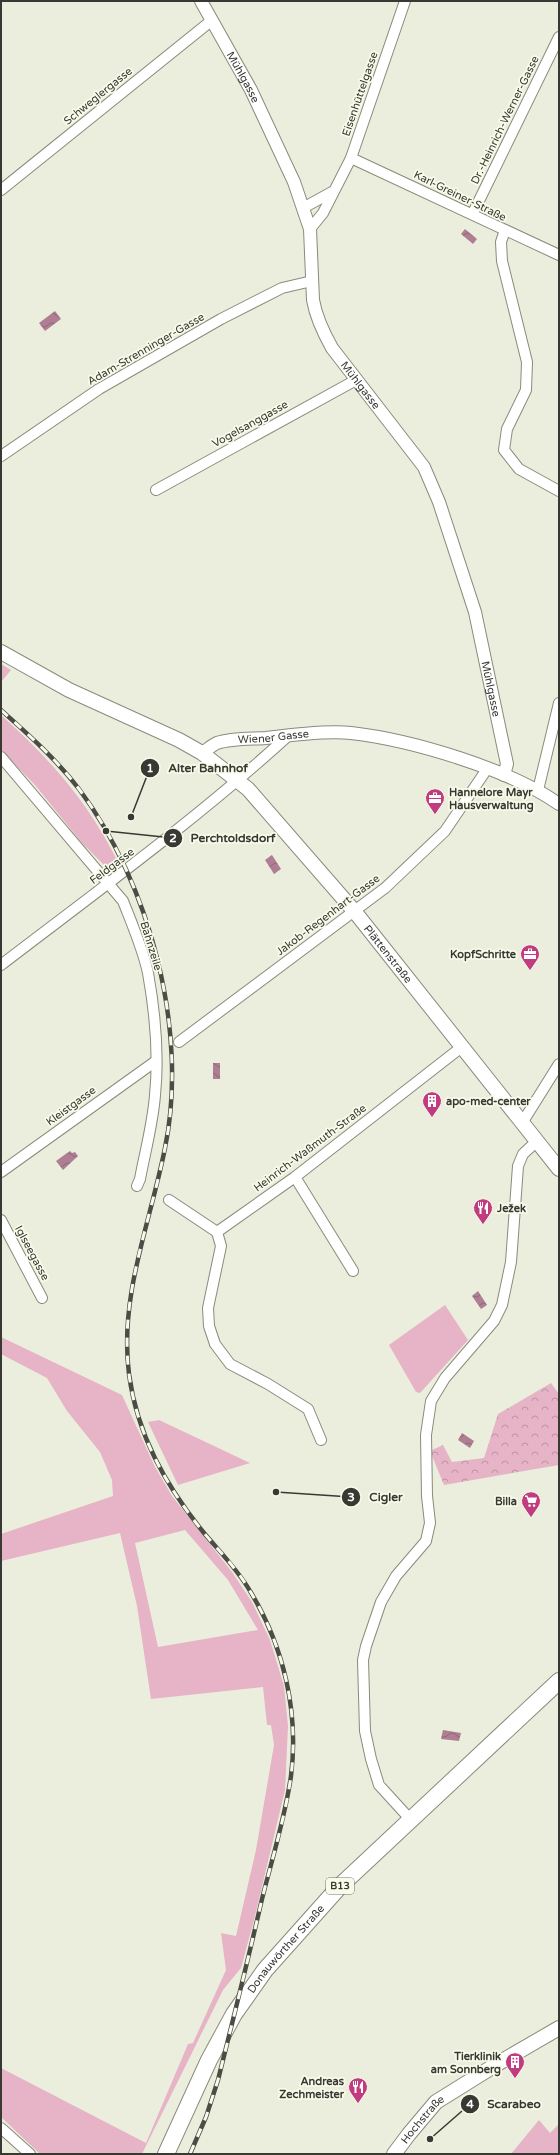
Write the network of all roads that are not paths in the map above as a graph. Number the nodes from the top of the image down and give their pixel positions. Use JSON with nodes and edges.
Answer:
{"nodes":[{"id":1,"x":200,"y":1,"type":"edge"},
{"id":2,"x":405,"y":1,"type":"edge"},
{"id":3,"x":211,"y":21,"type":"junction"},
{"id":4,"x":559,"y":37,"type":"edge"},
{"id":5,"x":351,"y":158,"type":"junction"},
{"id":6,"x":1,"y":190,"type":"edge"},
{"id":7,"x":332,"y":192,"type":"junction"},
{"id":8,"x":303,"y":208,"type":"junction"},
{"id":9,"x":473,"y":214,"type":"junction"},
{"id":10,"x":310,"y":229,"type":"junction"},
{"id":11,"x":505,"y":230,"type":"junction"},
{"id":12,"x":559,"y":255,"type":"edge"},
{"id":13,"x":312,"y":281,"type":"junction"},
{"id":14,"x":356,"y":380,"type":"junction"},
{"id":15,"x":1,"y":456,"type":"edge"},
{"id":16,"x":156,"y":490,"type":"dead end"},
{"id":17,"x":559,"y":491,"type":"edge"},
{"id":18,"x":1,"y":652,"type":"edge"},
{"id":19,"x":559,"y":703,"type":"edge"},
{"id":20,"x":289,"y":735,"type":"junction"},
{"id":21,"x":202,"y":753,"type":"junction"},
{"id":22,"x":1,"y":757,"type":"edge"},
{"id":23,"x":487,"y":769,"type":"junction"},
{"id":24,"x":504,"y":775,"type":"junction"},
{"id":25,"x":239,"y":781,"type":"junction"},
{"id":26,"x":538,"y":790,"type":"junction"},
{"id":27,"x":559,"y":804,"type":"edge"},
{"id":28,"x":109,"y":883,"type":"junction"},
{"id":29,"x":355,"y":912,"type":"junction"},
{"id":30,"x":1,"y":965,"type":"edge"},
{"id":31,"x":179,"y":1042,"type":"dead end"},
{"id":32,"x":463,"y":1046,"type":"junction"},
{"id":33,"x":156,"y":1061,"type":"junction"},
{"id":34,"x":559,"y":1064,"type":"edge"},
{"id":35,"x":522,"y":1123,"type":"junction"},
{"id":36,"x":537,"y":1141,"type":"junction"},
{"id":37,"x":559,"y":1169,"type":"edge"},
{"id":38,"x":1,"y":1172,"type":"edge"},
{"id":39,"x":295,"y":1177,"type":"junction"},
{"id":40,"x":137,"y":1186,"type":"dead end"},
{"id":41,"x":169,"y":1200,"type":"dead end"},
{"id":42,"x":1,"y":1220,"type":"edge"},
{"id":43,"x":217,"y":1232,"type":"junction"},
{"id":44,"x":353,"y":1271,"type":"dead end"},
{"id":45,"x":42,"y":1298,"type":"dead end"},
{"id":46,"x":321,"y":1440,"type":"dead end"},
{"id":47,"x":559,"y":1681,"type":"edge"},
{"id":48,"x":410,"y":1819,"type":"junction"},
{"id":49,"x":559,"y":2028,"type":"edge"},
{"id":50,"x":1,"y":2128,"type":"edge"},
{"id":51,"x":30,"y":2154,"type":"edge"},
{"id":52,"x":166,"y":2154,"type":"edge"},
{"id":53,"x":394,"y":2154,"type":"edge"}],
"edges":[{"from":1,"to":3,"type":"street","name":"Mühlgasse"},
{"from":2,"to":5,"type":"street","name":"Eisenhüttelgasse"},
{"from":3,"to":6,"type":"street","name":"Schweglergasse"},
{"from":3,"to":8,"type":"street","name":"Mühlgasse"},
{"from":4,"to":9,"type":"street","name":"Dr.-Heinrich-Werner-Gasse"},
{"from":5,"to":7,"type":"street","name":"Eisenhüttelgasse"},
{"from":5,"to":9,"type":"street","name":"Karl-Greiner-Straße"},
{"from":7,"to":8,"type":"street"},
{"from":7,"to":10,"type":"street","name":"Eisenhüttelgasse"},
{"from":8,"to":10,"type":"street","name":"Mühlgasse"},
{"from":9,"to":11,"type":"street","name":"Karl-Greiner-Straße"},
{"from":10,"to":13,"type":"street","name":"Mühlgasse"},
{"from":11,"to":12,"type":"street","name":"Karl-Greiner-Straße"},
{"from":11,"to":17,"type":"street"},
{"from":13,"to":14,"type":"street","name":"Mühlgasse"},
{"from":13,"to":15,"type":"street","name":"Adam-Strenninger-Gasse"},
{"from":14,"to":16,"type":"street","name":"Vogelsanggasse"},
{"from":14,"to":24,"type":"street","name":"Mühlgasse"},
{"from":18,"to":21,"type":"main road"},
{"from":19,"to":26,"type":"street"},
{"from":20,"to":21,"type":"street","name":"Wiener Gasse"},
{"from":20,"to":23,"type":"street","name":"Wiener Gasse"},
{"from":20,"to":25,"type":"street","name":"Feldgasse"},
{"from":21,"to":25,"type":"main road","name":"Plättenstraße"},
{"from":22,"to":28,"type":"street","name":"Bahnzeile"},
{"from":23,"to":24,"type":"street","name":"Wiener Gasse"},
{"from":23,"to":29,"type":"street","name":"Jakob-Regenhart-Gasse"},
{"from":24,"to":26,"type":"street","name":"Wiener Gasse"},
{"from":25,"to":28,"type":"street","name":"Feldgasse"},
{"from":25,"to":29,"type":"main road","name":"Plättenstraße"},
{"from":26,"to":27,"type":"street","name":"Wiener Gasse"},
{"from":28,"to":30,"type":"street","name":"Feldgasse"},
{"from":28,"to":33,"type":"street","name":"Bahnzeile"},
{"from":29,"to":31,"type":"street","name":"Jakob-Regenhart-Gasse"},
{"from":29,"to":32,"type":"main road","name":"Plättenstraße"},
{"from":32,"to":35,"type":"main road","name":"Plättenstraße"},
{"from":32,"to":39,"type":"street","name":"Heinrich-Waßmuth-Straße"},
{"from":33,"to":38,"type":"street","name":"Kleistgasse"},
{"from":33,"to":40,"type":"street","name":"Bahnzeile"},
{"from":34,"to":35,"type":"street"},
{"from":35,"to":36,"type":"main road","name":"Plättenstraße"},
{"from":36,"to":37,"type":"main road","name":"Plättenstraße"},
{"from":36,"to":48,"type":"street"},
{"from":39,"to":43,"type":"street","name":"Heinrich-Waßmuth-Straße"},
{"from":39,"to":44,"type":"street"},
{"from":41,"to":43,"type":"street"},
{"from":42,"to":45,"type":"street","name":"Iglseegasse"},
{"from":43,"to":46,"type":"street"},
{"from":47,"to":48,"type":"main road","name":"Donauwörther Straße","number":"B13"},
{"from":48,"to":52,"type":"main road","name":"Donauwörther Straße","number":"B13"},
{"from":49,"to":53,"type":"main road","name":"Hochstraße"},
{"from":50,"to":51,"type":"street"}]}
